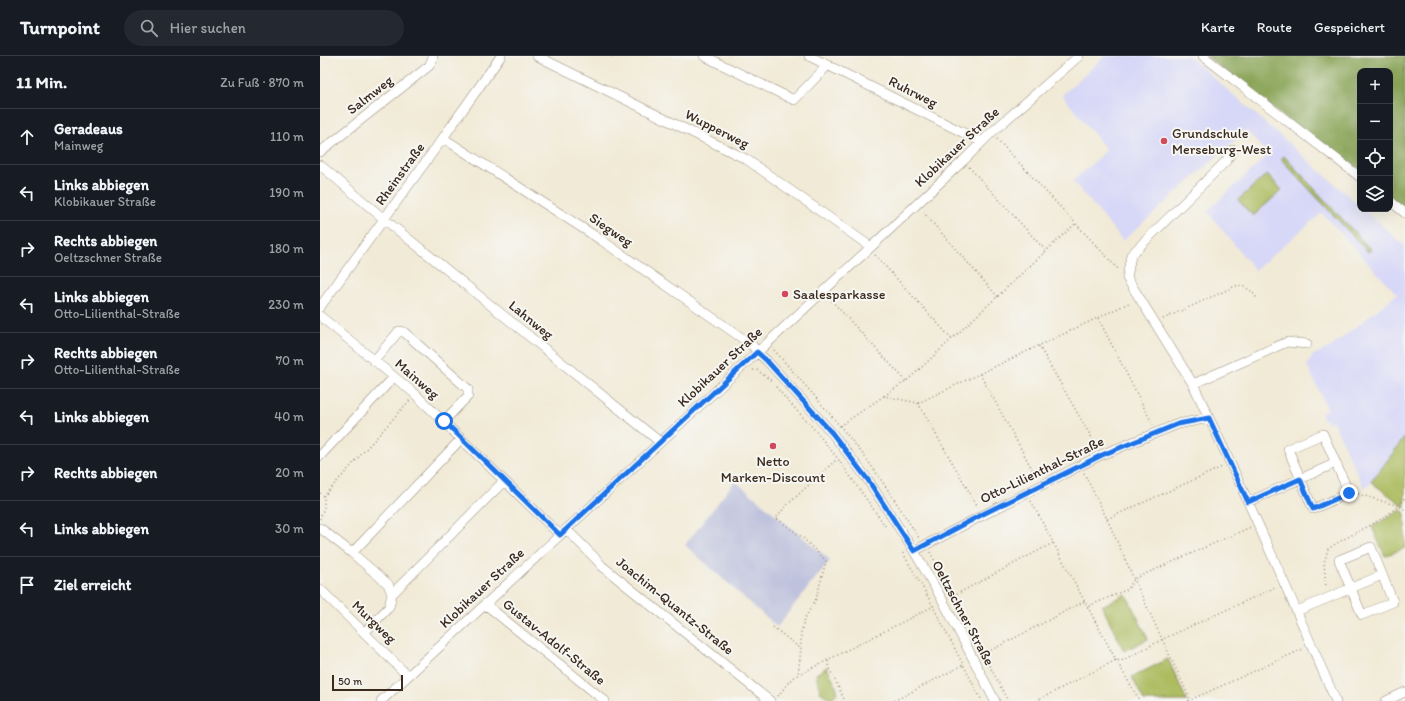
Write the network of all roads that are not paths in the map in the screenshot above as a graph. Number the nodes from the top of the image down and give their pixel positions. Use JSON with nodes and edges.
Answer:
{"nodes":[{"id":1,"x":432,"y":56,"type":"edge"},
{"id":2,"x":501,"y":56,"type":"edge"},
{"id":3,"x":537,"y":56,"type":"edge"},
{"id":4,"x":704,"y":56,"type":"edge"},
{"id":5,"x":809,"y":56,"type":"edge"},
{"id":6,"x":1079,"y":56,"type":"edge"},
{"id":7,"x":1203,"y":56,"type":"edge"},
{"id":8,"x":828,"y":65,"type":"junction"},
{"id":9,"x":444,"y":138,"type":"junction"},
{"id":10,"x":982,"y":142,"type":"junction"},
{"id":11,"x":1233,"y":150,"type":"dead end"},
{"id":12,"x":320,"y":152,"type":"edge"},
{"id":13,"x":320,"y":165,"type":"edge"},
{"id":14,"x":1359,"y":176,"type":"edge"},
{"id":15,"x":1393,"y":203,"type":"edge"},
{"id":16,"x":1405,"y":213,"type":"edge"},
{"id":17,"x":384,"y":219,"type":"junction"},
{"id":18,"x":872,"y":247,"type":"junction"},
{"id":19,"x":320,"y":307,"type":"edge"},
{"id":20,"x":320,"y":316,"type":"edge"},
{"id":21,"x":1306,"y":344,"type":"dead end"},
{"id":22,"x":757,"y":352,"type":"junction"},
{"id":23,"x":374,"y":360,"type":"junction"},
{"id":24,"x":394,"y":377,"type":"junction"},
{"id":25,"x":1193,"y":384,"type":"junction"},
{"id":26,"x":1209,"y":418,"type":"junction"},
{"id":27,"x":444,"y":421,"type":"junction"},
{"id":28,"x":461,"y":439,"type":"junction"},
{"id":29,"x":660,"y":442,"type":"junction"},
{"id":30,"x":320,"y":456,"type":"edge"},
{"id":31,"x":1336,"y":463,"type":"junction"},
{"id":32,"x":1300,"y":479,"type":"junction"},
{"id":33,"x":504,"y":480,"type":"junction"},
{"id":34,"x":1248,"y":502,"type":"junction"},
{"id":35,"x":320,"y":528,"type":"edge"},
{"id":36,"x":563,"y":532,"type":"junction"},
{"id":37,"x":914,"y":551,"type":"junction"},
{"id":38,"x":352,"y":553,"type":"junction"},
{"id":39,"x":1382,"y":575,"type":"junction"},
{"id":40,"x":1351,"y":588,"type":"junction"},
{"id":41,"x":320,"y":589,"type":"edge"},
{"id":42,"x":392,"y":594,"type":"junction"},
{"id":43,"x":485,"y":604,"type":"junction"},
{"id":44,"x":1297,"y":611,"type":"junction"},
{"id":45,"x":365,"y":632,"type":"junction"},
{"id":46,"x":408,"y":676,"type":"junction"},
{"id":47,"x":1405,"y":692,"type":"edge"},
{"id":48,"x":381,"y":701,"type":"edge"},
{"id":49,"x":605,"y":701,"type":"edge"},
{"id":50,"x":770,"y":701,"type":"edge"},
{"id":51,"x":995,"y":701,"type":"edge"},
{"id":52,"x":1336,"y":701,"type":"edge"},
{"id":53,"x":1386,"y":701,"type":"edge"}],
"edges":[{"from":1,"to":12,"type":"street","name":"Salmweg"},
{"from":2,"to":9,"type":"street","name":"Rheinstraße"},
{"from":3,"to":18,"type":"street","name":"Wupperweg"},
{"from":4,"to":8,"type":"street"},
{"from":5,"to":8,"type":"street","name":"Ruhrweg"},
{"from":6,"to":10,"type":"street","name":"Klobikauer Straße"},
{"from":7,"to":14,"type":"street"},
{"from":8,"to":10,"type":"street","name":"Ruhrweg"},
{"from":9,"to":17,"type":"street","name":"Rheinstraße"},
{"from":9,"to":22,"type":"street","name":"Siegweg"},
{"from":10,"to":18,"type":"street","name":"Klobikauer Straße"},
{"from":11,"to":25,"type":"street"},
{"from":13,"to":17,"type":"street","name":"Lahnweg"},
{"from":15,"to":16,"type":"street"},
{"from":17,"to":19,"type":"street","name":"Rheinstraße"},
{"from":17,"to":29,"type":"street","name":"Lahnweg"},
{"from":18,"to":22,"type":"street","name":"Klobikauer Straße"},
{"from":20,"to":23,"type":"street","name":"Mainweg"},
{"from":21,"to":25,"type":"street"},
{"from":22,"to":29,"type":"street","name":"Klobikauer Straße"},
{"from":22,"to":37,"type":"street","name":"Oeltzschner Straße"},
{"from":23,"to":24,"type":"street","name":"Mainweg"},
{"from":23,"to":27,"type":"street"},
{"from":24,"to":27,"type":"street","name":"Mainweg"},
{"from":24,"to":30,"type":"street"},
{"from":25,"to":26,"type":"street"},
{"from":26,"to":34,"type":"street"},
{"from":26,"to":37,"type":"street","name":"Otto-Lilienthal-Straße"},
{"from":27,"to":28,"type":"street","name":"Mainweg"},
{"from":28,"to":33,"type":"street","name":"Mainweg"},
{"from":28,"to":38,"type":"street"},
{"from":29,"to":36,"type":"street","name":"Klobikauer Straße"},
{"from":31,"to":32,"type":"street"},
{"from":31,"to":32,"type":"street"},
{"from":31,"to":32,"type":"street"},
{"from":32,"to":34,"type":"street"},
{"from":33,"to":36,"type":"street","name":"Mainweg"},
{"from":33,"to":42,"type":"street"},
{"from":34,"to":44,"type":"street"},
{"from":35,"to":38,"type":"street"},
{"from":36,"to":43,"type":"street","name":"Klobikauer Straße"},
{"from":36,"to":50,"type":"street","name":"Joachim-Quantz-Straße"},
{"from":37,"to":51,"type":"street","name":"Oeltzschner Straße"},
{"from":38,"to":42,"type":"street"},
{"from":39,"to":40,"type":"street"},
{"from":39,"to":40,"type":"street"},
{"from":39,"to":40,"type":"street"},
{"from":40,"to":44,"type":"street"},
{"from":41,"to":45,"type":"street","name":"Murgweg"},
{"from":42,"to":45,"type":"street"},
{"from":43,"to":46,"type":"street","name":"Klobikauer Straße"},
{"from":43,"to":49,"type":"street","name":"Gustav-Adolf-Straße"},
{"from":44,"to":52,"type":"street"},
{"from":45,"to":46,"type":"street","name":"Murgweg"},
{"from":46,"to":48,"type":"street","name":"Klobikauer Straße"},
{"from":47,"to":53,"type":"street"}]}
